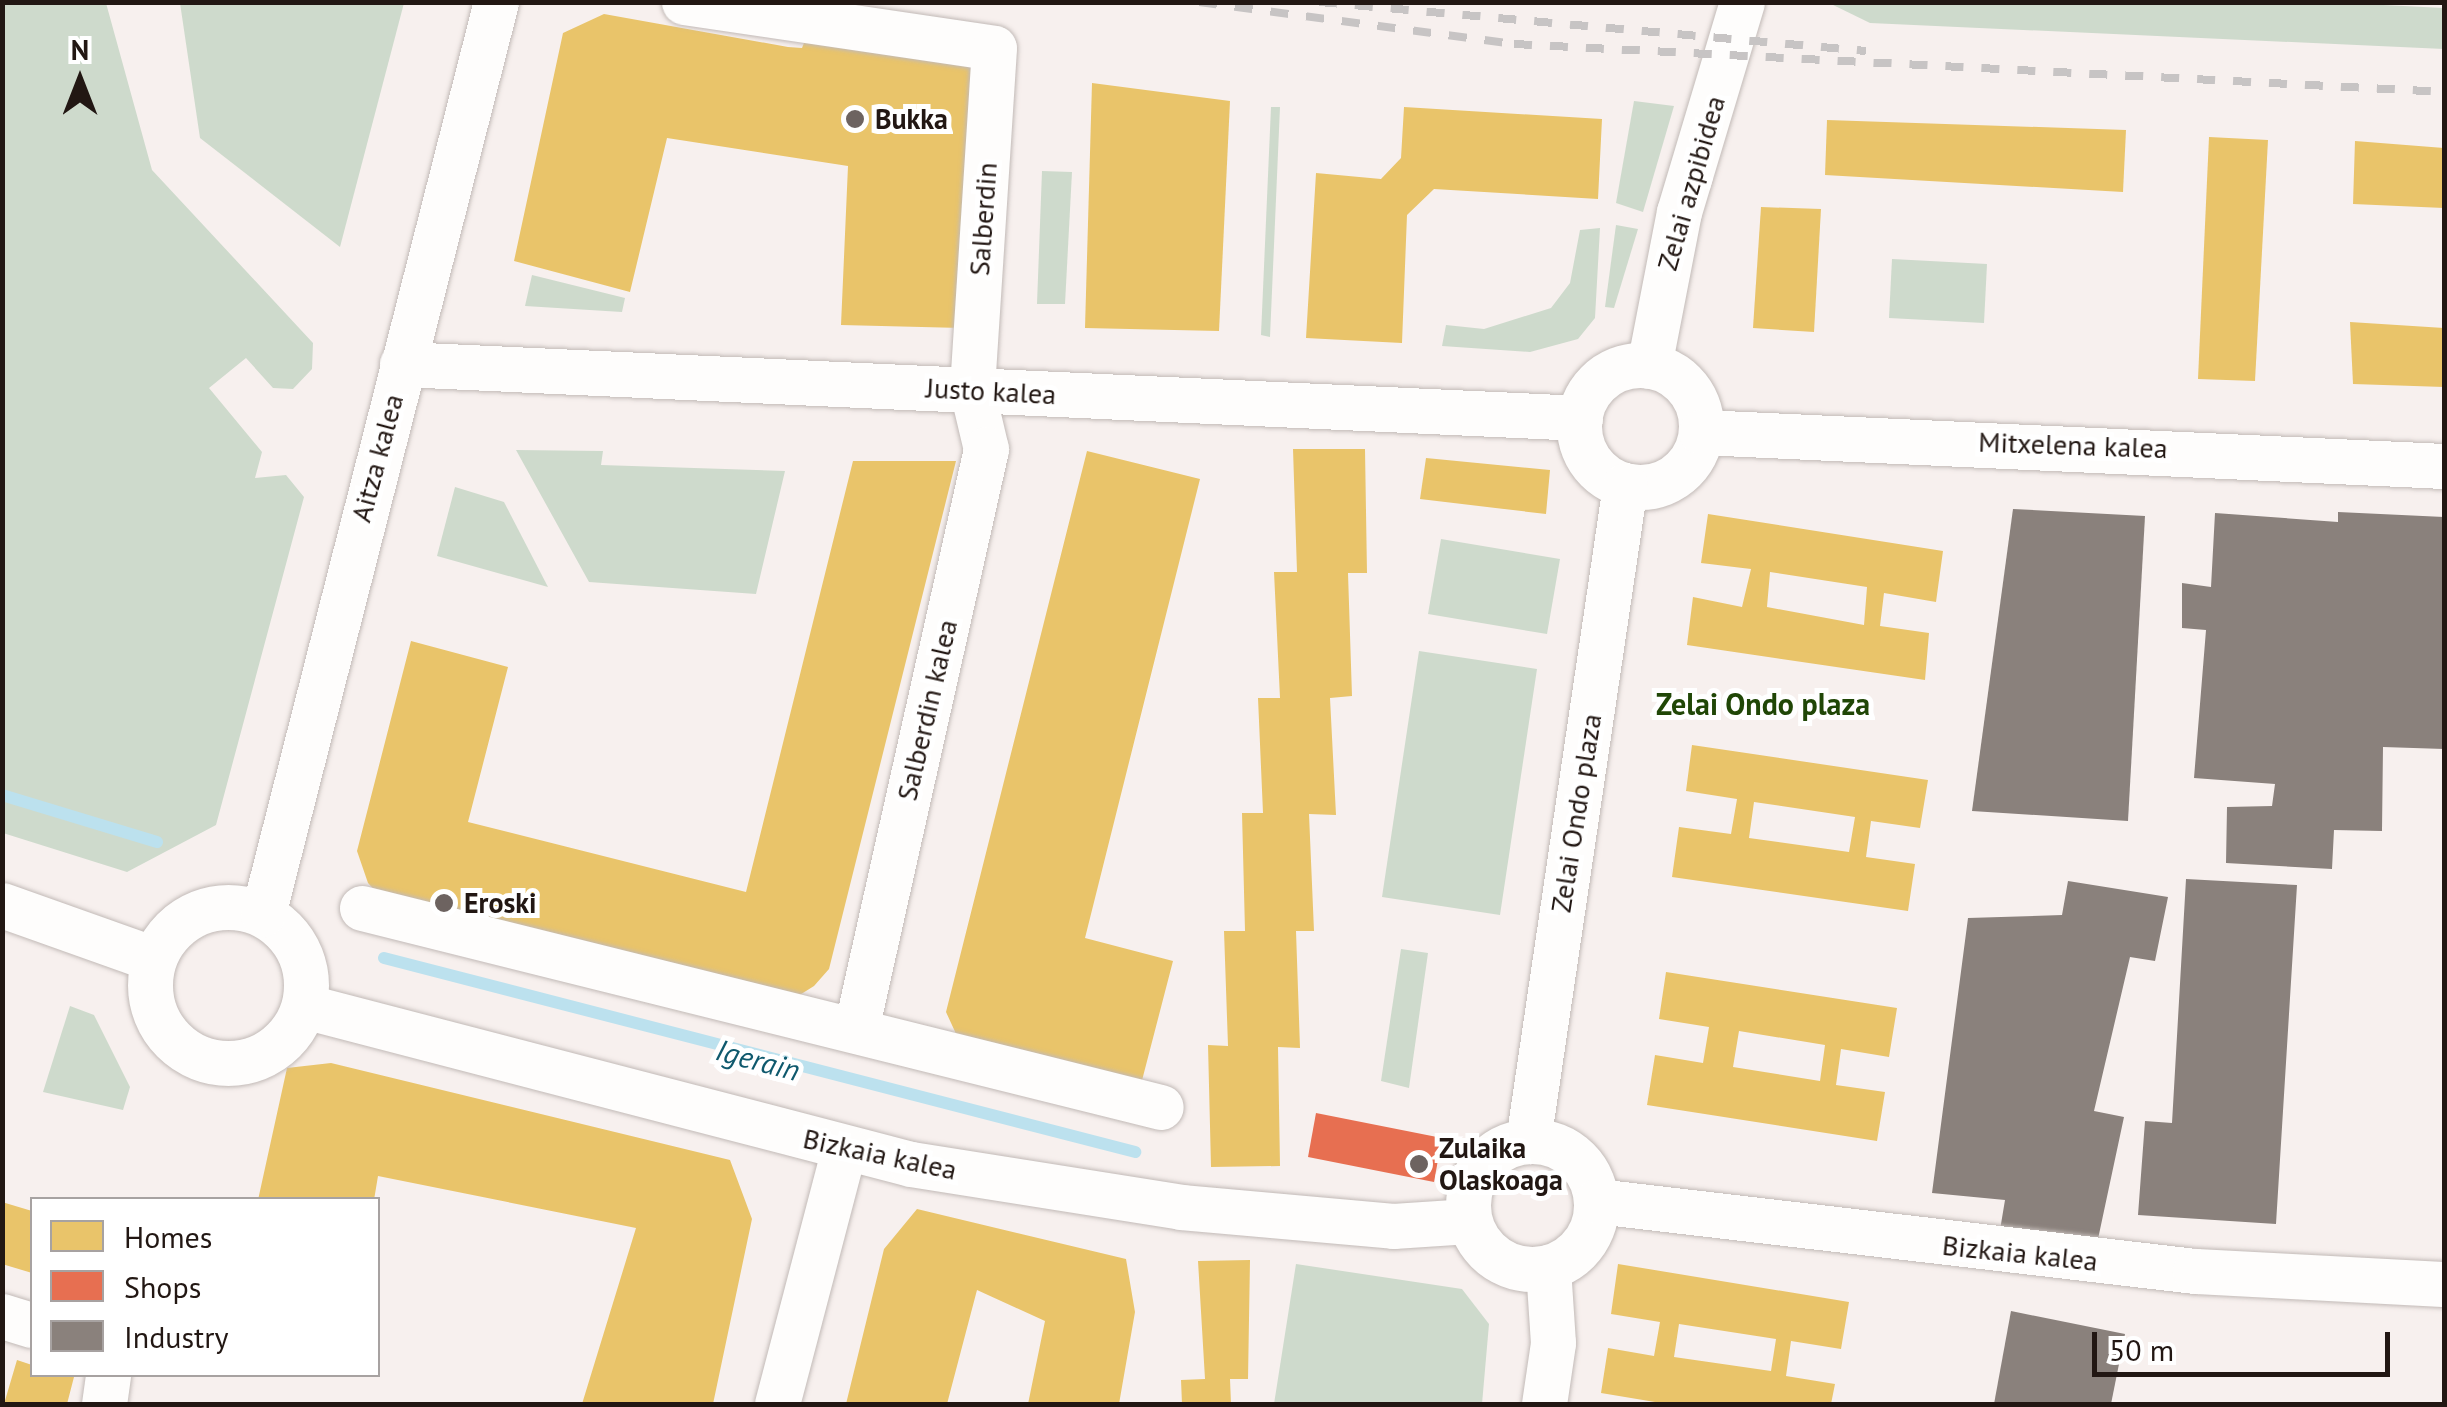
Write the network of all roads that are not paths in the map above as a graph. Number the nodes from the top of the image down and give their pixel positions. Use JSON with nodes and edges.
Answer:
{"nodes":[{"id":1,"x":496,"y":2,"type":"edge"},
{"id":2,"x":684,"y":2,"type":"edge"},
{"id":3,"x":1742,"y":2,"type":"edge"},
{"id":4,"x":402,"y":364,"type":"junction"},
{"id":5,"x":1649,"y":366,"type":"junction"},
{"id":6,"x":972,"y":390,"type":"junction"},
{"id":7,"x":1580,"y":418,"type":"junction"},
{"id":8,"x":1701,"y":432,"type":"junction"},
{"id":9,"x":2444,"y":466,"type":"edge"},
{"id":10,"x":1625,"y":485,"type":"junction"},
{"id":11,"x":2,"y":905,"type":"edge"},
{"id":12,"x":362,"y":908,"type":"dead end"},
{"id":13,"x":263,"y":914,"type":"junction"},
{"id":14,"x":154,"y":960,"type":"junction"},
{"id":15,"x":304,"y":1006,"type":"junction"},
{"id":16,"x":856,"y":1030,"type":"junction"},
{"id":17,"x":1161,"y":1108,"type":"dead end"},
{"id":18,"x":1528,"y":1140,"type":"junction"},
{"id":19,"x":844,"y":1148,"type":"junction"},
{"id":20,"x":1597,"y":1201,"type":"junction"},
{"id":21,"x":1469,"y":1221,"type":"junction"},
{"id":22,"x":1548,"y":1268,"type":"junction"},
{"id":23,"x":2444,"y":1284,"type":"edge"},
{"id":24,"x":2,"y":1316,"type":"edge"},
{"id":25,"x":30,"y":1324,"type":"edge"},
{"id":26,"x":108,"y":1377,"type":"edge"},
{"id":27,"x":104,"y":1404,"type":"edge"},
{"id":28,"x":777,"y":1404,"type":"edge"},
{"id":29,"x":1544,"y":1404,"type":"edge"}],
"edges":[{"from":1,"to":4,"type":"street","name":"Aitza kalea"},
{"from":2,"to":6,"type":"street","name":"Salberdin"},
{"from":3,"to":5,"type":"street","name":"Zelai azpibidea"},
{"from":4,"to":6,"type":"street","name":"Justo kalea"},
{"from":4,"to":13,"type":"street","name":"Aitza kalea"},
{"from":5,"to":7,"type":"street"},
{"from":5,"to":8,"type":"street"},
{"from":6,"to":7,"type":"street","name":"Justo kalea"},
{"from":6,"to":16,"type":"street","name":"Salberdin kalea"},
{"from":7,"to":10,"type":"street"},
{"from":8,"to":9,"type":"street","name":"Mitxelena kalea"},
{"from":8,"to":10,"type":"street"},
{"from":10,"to":18,"type":"street","name":"Zelai Ondo plaza"},
{"from":11,"to":14,"type":"street"},
{"from":12,"to":16,"type":"street"},
{"from":13,"to":14,"type":"street"},
{"from":13,"to":15,"type":"street"},
{"from":14,"to":15,"type":"street"},
{"from":15,"to":19,"type":"street","name":"Bizkaia kalea"},
{"from":16,"to":17,"type":"street"},
{"from":18,"to":20,"type":"street"},
{"from":18,"to":21,"type":"street"},
{"from":19,"to":21,"type":"street","name":"Bizkaia kalea"},
{"from":19,"to":28,"type":"street"},
{"from":20,"to":22,"type":"street"},
{"from":20,"to":23,"type":"street","name":"Bizkaia kalea"},
{"from":21,"to":22,"type":"street"},
{"from":22,"to":29,"type":"street"},
{"from":24,"to":25,"type":"street"},
{"from":26,"to":27,"type":"street"}]}
